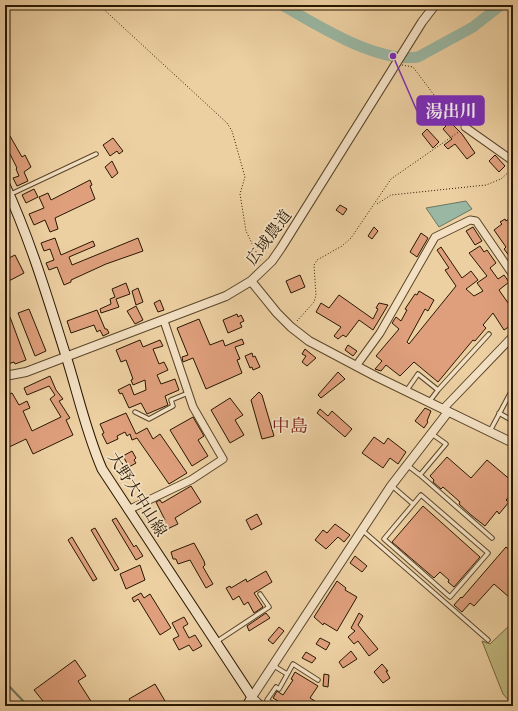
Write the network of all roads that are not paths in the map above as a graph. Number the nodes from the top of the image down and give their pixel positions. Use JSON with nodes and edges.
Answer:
{"nodes":[{"id":1,"x":435,"y":5,"type":"edge"},
{"id":2,"x":465,"y":126,"type":"road end"},
{"id":3,"x":96,"y":154,"type":"dead end"},
{"id":4,"x":513,"y":161,"type":"edge"},
{"id":5,"x":5,"y":185,"type":"edge"},
{"id":6,"x":10,"y":195,"type":"junction"},
{"id":7,"x":513,"y":275,"type":"edge"},
{"id":8,"x":251,"y":281,"type":"junction"},
{"id":9,"x":164,"y":321,"type":"junction"},
{"id":10,"x":489,"y":334,"type":"dead end"},
{"id":11,"x":513,"y":336,"type":"edge"},
{"id":12,"x":66,"y":357,"type":"junction"},
{"id":13,"x":356,"y":366,"type":"junction"},
{"id":14,"x":5,"y":376,"type":"edge"},
{"id":15,"x":513,"y":388,"type":"edge"},
{"id":16,"x":438,"y":390,"type":"junction"},
{"id":17,"x":406,"y":391,"type":"junction"},
{"id":18,"x":188,"y":393,"type":"junction"},
{"id":19,"x":429,"y":402,"type":"junction"},
{"id":20,"x":446,"y":411,"type":"junction"},
{"id":21,"x":135,"y":412,"type":"dead end"},
{"id":22,"x":499,"y":413,"type":"junction"},
{"id":23,"x":513,"y":421,"type":"edge"},
{"id":24,"x":489,"y":432,"type":"junction"},
{"id":25,"x":431,"y":433,"type":"junction"},
{"id":26,"x":513,"y":444,"type":"edge"},
{"id":27,"x":406,"y":465,"type":"junction"},
{"id":28,"x":420,"y":475,"type":"junction"},
{"id":29,"x":391,"y":486,"type":"junction"},
{"id":30,"x":413,"y":504,"type":"junction"},
{"id":31,"x":128,"y":510,"type":"junction"},
{"id":32,"x":362,"y":529,"type":"junction"},
{"id":33,"x":492,"y":538,"type":"dead end"},
{"id":34,"x":260,"y":594,"type":"dead end"},
{"id":35,"x":488,"y":640,"type":"dead end"},
{"id":36,"x":216,"y":642,"type":"junction"},
{"id":37,"x":274,"y":666,"type":"junction"},
{"id":38,"x":287,"y":674,"type":"junction"},
{"id":39,"x":318,"y":680,"type":"dead end"},
{"id":40,"x":252,"y":697,"type":"junction"},
{"id":41,"x":247,"y":706,"type":"edge"},
{"id":42,"x":262,"y":706,"type":"edge"},
{"id":43,"x":276,"y":706,"type":"edge"}],
"edges":[{"from":1,"to":8,"type":"street","name":"広域農道"},
{"from":2,"to":4,"type":"street"},
{"from":3,"to":6,"type":"lane"},
{"from":5,"to":6,"type":"main road","name":"大野大中山線"},
{"from":6,"to":12,"type":"main road","name":"大野大中山線"},
{"from":7,"to":13,"type":"street"},
{"from":8,"to":9,"type":"street","name":"広域農道"},
{"from":8,"to":13,"type":"street"},
{"from":9,"to":12,"type":"street","name":"広域農道"},
{"from":9,"to":18,"type":"street"},
{"from":10,"to":16,"type":"lane"},
{"from":11,"to":20,"type":"street"},
{"from":12,"to":14,"type":"street","name":"広域農道"},
{"from":12,"to":31,"type":"main road","name":"大野大中山線"},
{"from":13,"to":17,"type":"street"},
{"from":15,"to":22,"type":"lane"},
{"from":16,"to":17,"type":"lane"},
{"from":16,"to":19,"type":"lane"},
{"from":17,"to":19,"type":"street"},
{"from":18,"to":21,"type":"lane"},
{"from":18,"to":31,"type":"street"},
{"from":19,"to":20,"type":"street"},
{"from":20,"to":24,"type":"street"},
{"from":20,"to":25,"type":"street"},
{"from":22,"to":23,"type":"lane"},
{"from":22,"to":24,"type":"lane"},
{"from":24,"to":26,"type":"street"},
{"from":25,"to":27,"type":"street"},
{"from":25,"to":28,"type":"lane"},
{"from":27,"to":28,"type":"lane"},
{"from":27,"to":29,"type":"street"},
{"from":28,"to":33,"type":"lane"},
{"from":29,"to":30,"type":"lane"},
{"from":29,"to":32,"type":"street"},
{"from":30,"to":30,"type":"lane"},
{"from":31,"to":36,"type":"main road","name":"大野大中山線"},
{"from":32,"to":35,"type":"lane"},
{"from":32,"to":37,"type":"street"},
{"from":34,"to":36,"type":"lane"},
{"from":36,"to":40,"type":"main road","name":"大野大中山線"},
{"from":37,"to":38,"type":"lane"},
{"from":37,"to":40,"type":"street"},
{"from":38,"to":39,"type":"lane"},
{"from":38,"to":43,"type":"lane"},
{"from":40,"to":41,"type":"main road"},
{"from":40,"to":42,"type":"street"}]}
